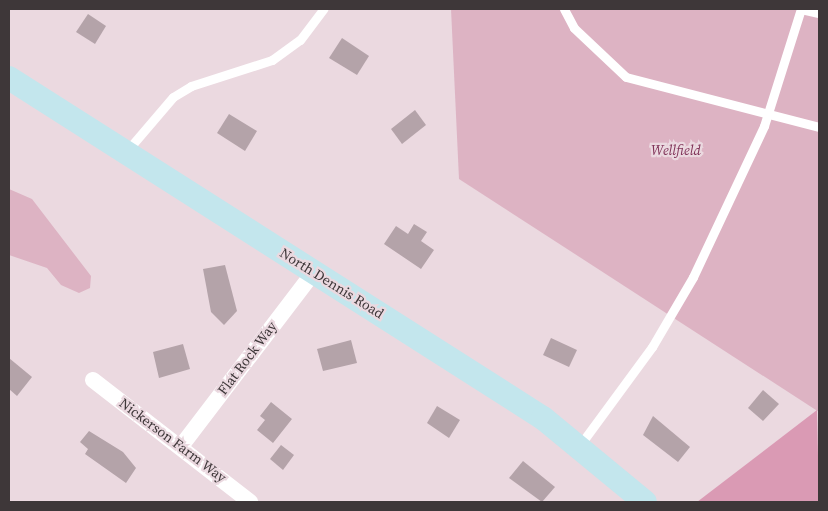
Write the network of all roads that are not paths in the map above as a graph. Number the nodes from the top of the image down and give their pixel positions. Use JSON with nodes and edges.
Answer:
{"nodes":[{"id":1,"x":323,"y":9,"type":"edge"},
{"id":2,"x":564,"y":9,"type":"edge"},
{"id":3,"x":801,"y":9,"type":"edge"},
{"id":4,"x":819,"y":13,"type":"edge"},
{"id":5,"x":9,"y":78,"type":"edge"},
{"id":6,"x":767,"y":115,"type":"junction"},
{"id":7,"x":819,"y":127,"type":"edge"},
{"id":8,"x":126,"y":152,"type":"junction"},
{"id":9,"x":314,"y":272,"type":"junction"},
{"id":10,"x":93,"y":380,"type":"dead end"},
{"id":11,"x":182,"y":445,"type":"junction"},
{"id":12,"x":580,"y":445,"type":"junction"},
{"id":13,"x":250,"y":502,"type":"edge"},
{"id":14,"x":644,"y":502,"type":"edge"}],
"edges":[{"from":1,"to":8,"type":"lane"},
{"from":2,"to":6,"type":"lane"},
{"from":3,"to":4,"type":"lane"},
{"from":3,"to":6,"type":"lane"},
{"from":5,"to":8,"type":"main road","name":"North Dennis Road"},
{"from":6,"to":7,"type":"lane"},
{"from":6,"to":12,"type":"lane"},
{"from":8,"to":9,"type":"main road","name":"North Dennis Road"},
{"from":9,"to":11,"type":"street","name":"Flat Rock Way"},
{"from":9,"to":12,"type":"main road","name":"North Dennis Road"},
{"from":10,"to":11,"type":"street","name":"Nickerson Farm Way"},
{"from":11,"to":13,"type":"street","name":"Nickerson Farm Way"},
{"from":12,"to":14,"type":"main road","name":"North Dennis Road"}]}
